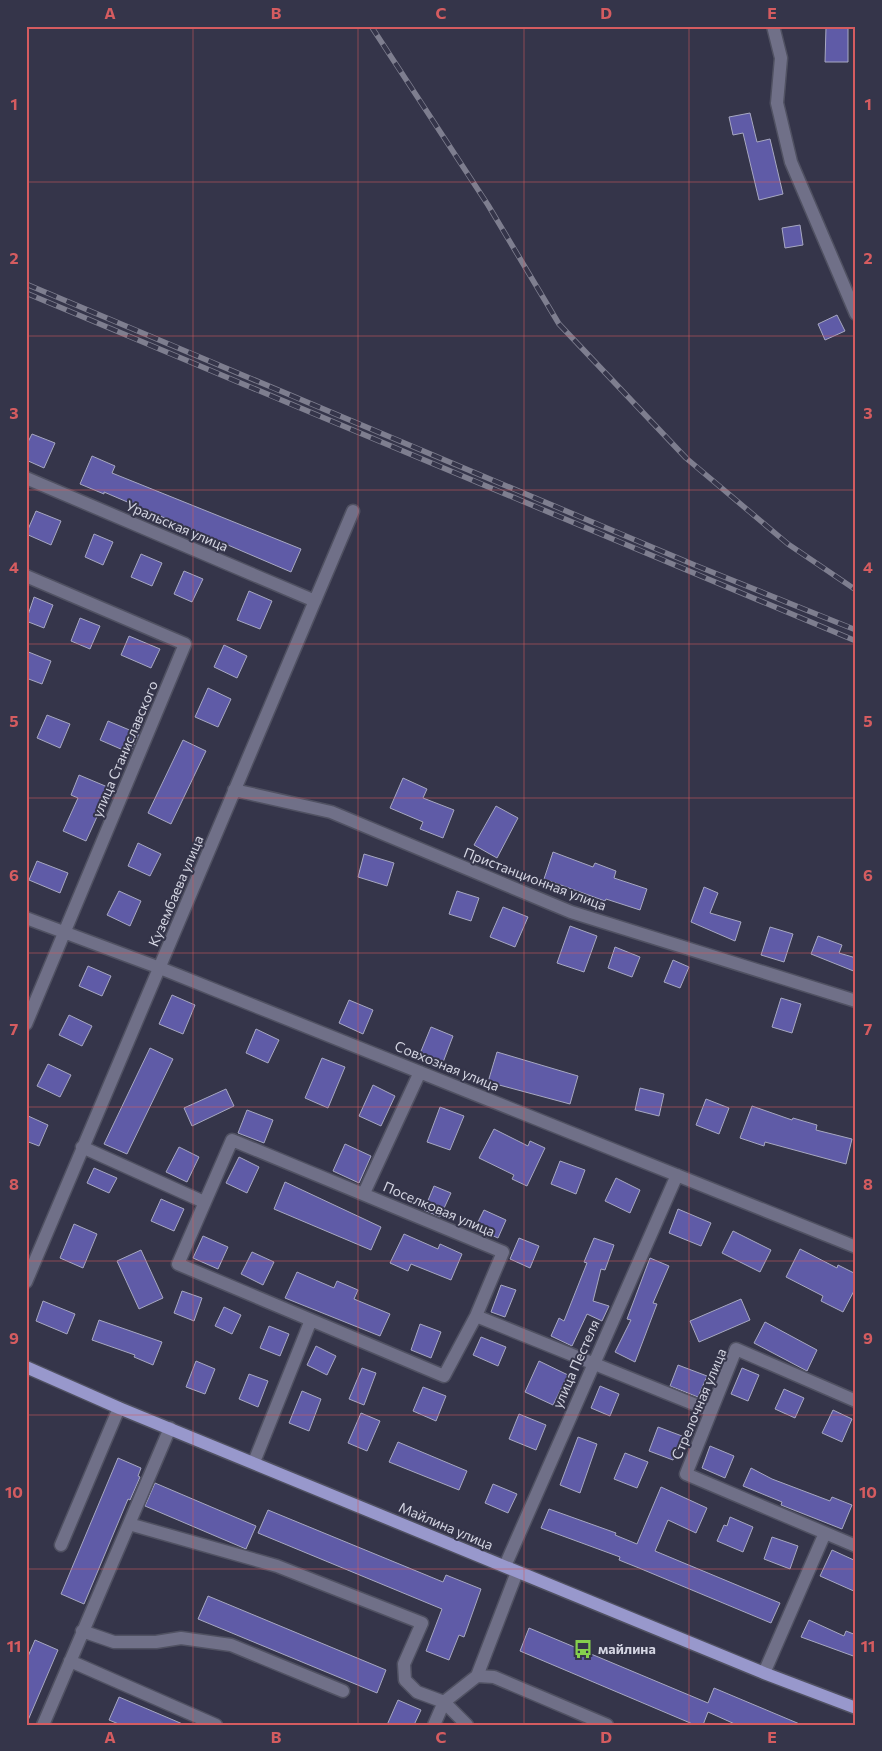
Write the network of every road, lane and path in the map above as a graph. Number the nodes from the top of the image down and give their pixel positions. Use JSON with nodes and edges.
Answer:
{"nodes":[{"id":1,"x":773,"y":26,"type":"edge"},
{"id":2,"x":856,"y":314,"type":"edge"},
{"id":3,"x":26,"y":478,"type":"edge"},
{"id":4,"x":353,"y":511,"type":"dead end"},
{"id":5,"x":26,"y":576,"type":"edge"},
{"id":6,"x":315,"y":601,"type":"junction"},
{"id":7,"x":234,"y":790,"type":"junction"},
{"id":8,"x":26,"y":918,"type":"edge"},
{"id":9,"x":65,"y":932,"type":"junction"},
{"id":10,"x":160,"y":968,"type":"junction"},
{"id":11,"x":856,"y":1001,"type":"edge"},
{"id":12,"x":26,"y":1024,"type":"edge"},
{"id":13,"x":420,"y":1072,"type":"junction"},
{"id":14,"x":82,"y":1147,"type":"junction"},
{"id":15,"x":677,"y":1174,"type":"junction"},
{"id":16,"x":364,"y":1193,"type":"junction"},
{"id":17,"x":204,"y":1202,"type":"junction"},
{"id":18,"x":856,"y":1247,"type":"edge"},
{"id":19,"x":26,"y":1282,"type":"edge"},
{"id":20,"x":476,"y":1316,"type":"junction"},
{"id":21,"x":311,"y":1320,"type":"junction"},
{"id":22,"x":593,"y":1363,"type":"junction"},
{"id":23,"x":26,"y":1367,"type":"edge"},
{"id":24,"x":856,"y":1402,"type":"edge"},
{"id":25,"x":119,"y":1408,"type":"junction"},
{"id":26,"x":711,"y":1411,"type":"junction"},
{"id":27,"x":170,"y":1428,"type":"junction"},
{"id":28,"x":254,"y":1462,"type":"junction"},
{"id":29,"x":129,"y":1524,"type":"junction"},
{"id":30,"x":825,"y":1533,"type":"junction"},
{"id":31,"x":60,"y":1545,"type":"dead end"},
{"id":32,"x":856,"y":1546,"type":"edge"},
{"id":33,"x":505,"y":1566,"type":"junction"},
{"id":34,"x":517,"y":1572,"type":"junction"},
{"id":35,"x":82,"y":1631,"type":"junction"},
{"id":36,"x":70,"y":1661,"type":"junction"},
{"id":37,"x":764,"y":1673,"type":"junction"},
{"id":38,"x":477,"y":1676,"type":"junction"},
{"id":39,"x":344,"y":1691,"type":"dead end"},
{"id":40,"x":444,"y":1702,"type":"junction"},
{"id":41,"x":856,"y":1708,"type":"edge"},
{"id":42,"x":468,"y":1724,"type":"edge"},
{"id":43,"x":43,"y":1725,"type":"edge"},
{"id":44,"x":216,"y":1725,"type":"edge"},
{"id":45,"x":434,"y":1725,"type":"edge"},
{"id":46,"x":607,"y":1725,"type":"edge"}],
"edges":[{"from":1,"to":2,"type":"street"},
{"from":3,"to":6,"type":"street","name":"Уральская улица"},
{"from":4,"to":6,"type":"street","name":"Кузембаева улица"},
{"from":5,"to":9,"type":"street","name":"улица Станиславского"},
{"from":6,"to":7,"type":"street","name":"Кузембаева улица"},
{"from":7,"to":10,"type":"street","name":"Кузембаева улица"},
{"from":7,"to":11,"type":"street","name":"Пристанционная улица"},
{"from":8,"to":9,"type":"street","name":"Совхозная улица"},
{"from":9,"to":10,"type":"street","name":"Совхозная улица"},
{"from":9,"to":12,"type":"street","name":"улица Станиславского"},
{"from":10,"to":13,"type":"street","name":"Совхозная улица"},
{"from":10,"to":14,"type":"street","name":"Кузембаева улица"},
{"from":13,"to":15,"type":"street","name":"Совхозная улица"},
{"from":13,"to":16,"type":"street"},
{"from":14,"to":17,"type":"street"},
{"from":14,"to":19,"type":"street","name":"Кузембаева улица"},
{"from":15,"to":18,"type":"street","name":"Совхозная улица"},
{"from":15,"to":22,"type":"street","name":"улица Пестеля"},
{"from":16,"to":17,"type":"street","name":"Поселковая улица"},
{"from":16,"to":20,"type":"street","name":"Поселковая улица"},
{"from":17,"to":21,"type":"street","name":"Поселковая улица"},
{"from":20,"to":21,"type":"street","name":"Поселковая улица"},
{"from":20,"to":22,"type":"street"},
{"from":21,"to":28,"type":"street"},
{"from":22,"to":26,"type":"street"},
{"from":22,"to":33,"type":"street","name":"улица Пестеля"},
{"from":23,"to":25,"type":"main road","name":"Майлина улица"},
{"from":24,"to":26,"type":"street","name":"Стрелочная улица"},
{"from":25,"to":27,"type":"main road","name":"Майлина улица"},
{"from":25,"to":31,"type":"street"},
{"from":26,"to":30,"type":"street","name":"Стрелочная улица"},
{"from":27,"to":28,"type":"main road","name":"Майлина улица"},
{"from":27,"to":29,"type":"street"},
{"from":28,"to":33,"type":"main road","name":"Майлина улица"},
{"from":29,"to":35,"type":"street"},
{"from":29,"to":40,"type":"street"},
{"from":30,"to":32,"type":"street","name":"Стрелочная улица"},
{"from":30,"to":37,"type":"street"},
{"from":33,"to":34,"type":"main road","name":"Майлина улица"},
{"from":34,"to":37,"type":"main road","name":"Майлина улица"},
{"from":34,"to":38,"type":"street"},
{"from":35,"to":36,"type":"street"},
{"from":35,"to":39,"type":"street"},
{"from":36,"to":43,"type":"street"},
{"from":36,"to":44,"type":"street"},
{"from":37,"to":41,"type":"main road","name":"Майлина улица"},
{"from":38,"to":40,"type":"street"},
{"from":38,"to":46,"type":"street"},
{"from":40,"to":42,"type":"street"},
{"from":40,"to":45,"type":"street"}]}
